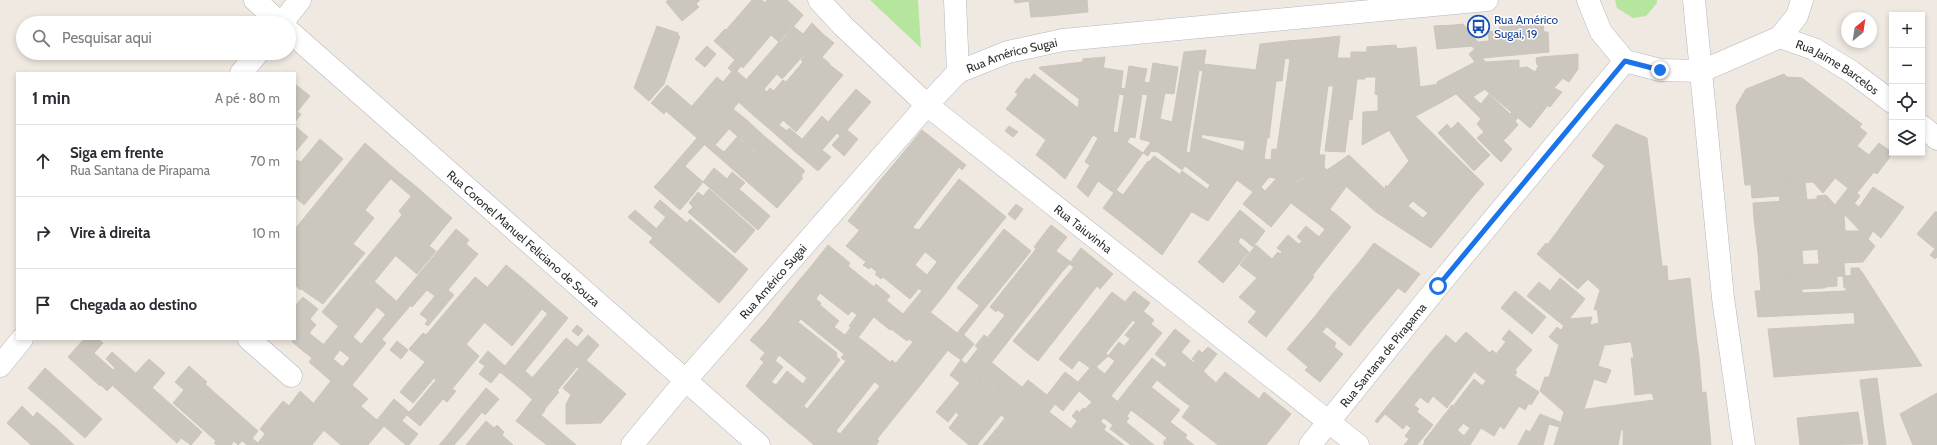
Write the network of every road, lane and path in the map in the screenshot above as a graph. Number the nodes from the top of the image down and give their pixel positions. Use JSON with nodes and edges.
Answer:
{"nodes":[{"id":1,"x":255,"y":0,"type":"edge"},
{"id":2,"x":300,"y":0,"type":"edge"},
{"id":3,"x":819,"y":0,"type":"edge"},
{"id":4,"x":955,"y":0,"type":"edge"},
{"id":5,"x":1487,"y":0,"type":"edge"},
{"id":6,"x":1588,"y":0,"type":"edge"},
{"id":7,"x":1694,"y":0,"type":"edge"},
{"id":8,"x":1802,"y":0,"type":"edge"},
{"id":9,"x":273,"y":16,"type":"edge"},
{"id":10,"x":287,"y":16,"type":"edge"},
{"id":11,"x":296,"y":37,"type":"edge"},
{"id":12,"x":1780,"y":37,"type":"junction"},
{"id":13,"x":252,"y":60,"type":"edge"},
{"id":14,"x":1625,"y":61,"type":"junction"},
{"id":15,"x":1702,"y":71,"type":"junction"},
{"id":16,"x":242,"y":72,"type":"edge"},
{"id":17,"x":958,"y":72,"type":"junction"},
{"id":18,"x":1889,"y":100,"type":"edge"},
{"id":19,"x":927,"y":104,"type":"junction"},
{"id":20,"x":1925,"y":129,"type":"edge"},
{"id":21,"x":1937,"y":139,"type":"edge"},
{"id":22,"x":21,"y":340,"type":"edge"},
{"id":23,"x":250,"y":340,"type":"edge"},
{"id":24,"x":0,"y":366,"type":"edge"},
{"id":25,"x":291,"y":376,"type":"dead end"},
{"id":26,"x":685,"y":381,"type":"junction"},
{"id":27,"x":1328,"y":422,"type":"junction"},
{"id":28,"x":632,"y":445,"type":"edge"},
{"id":29,"x":759,"y":445,"type":"edge"},
{"id":30,"x":1310,"y":445,"type":"edge"},
{"id":31,"x":1358,"y":445,"type":"edge"},
{"id":32,"x":1744,"y":445,"type":"edge"}],
"edges":[{"from":1,"to":9,"type":"street"},
{"from":2,"to":10,"type":"street"},
{"from":3,"to":19,"type":"street","name":"Rua Taiuvinha"},
{"from":4,"to":17,"type":"street"},
{"from":5,"to":17,"type":"street","name":"Rua Américo Sugai"},
{"from":6,"to":14,"type":"street"},
{"from":7,"to":15,"type":"street"},
{"from":8,"to":12,"type":"street"},
{"from":11,"to":26,"type":"street","name":"Rua Coronel Manuel Feliciano de Souza"},
{"from":12,"to":15,"type":"street"},
{"from":12,"to":18,"type":"street","name":"Rua Jaime Barcelos"},
{"from":13,"to":16,"type":"street"},
{"from":14,"to":15,"type":"street"},
{"from":14,"to":27,"type":"street","name":"Rua Santana de Pirapama"},
{"from":15,"to":32,"type":"street"},
{"from":17,"to":19,"type":"street","name":"Rua Américo Sugai"},
{"from":19,"to":26,"type":"street","name":"Rua Américo Sugai"},
{"from":19,"to":27,"type":"street","name":"Rua Taiuvinha"},
{"from":20,"to":21,"type":"street"},
{"from":22,"to":24,"type":"street"},
{"from":23,"to":25,"type":"street"},
{"from":26,"to":28,"type":"street","name":"Rua Américo Sugai"},
{"from":26,"to":29,"type":"street","name":"Rua Coronel Manuel Feliciano de Souza"},
{"from":27,"to":30,"type":"street","name":"Rua Santana de Pirapama"},
{"from":27,"to":31,"type":"street","name":"Rua Taiuvinha"}]}
